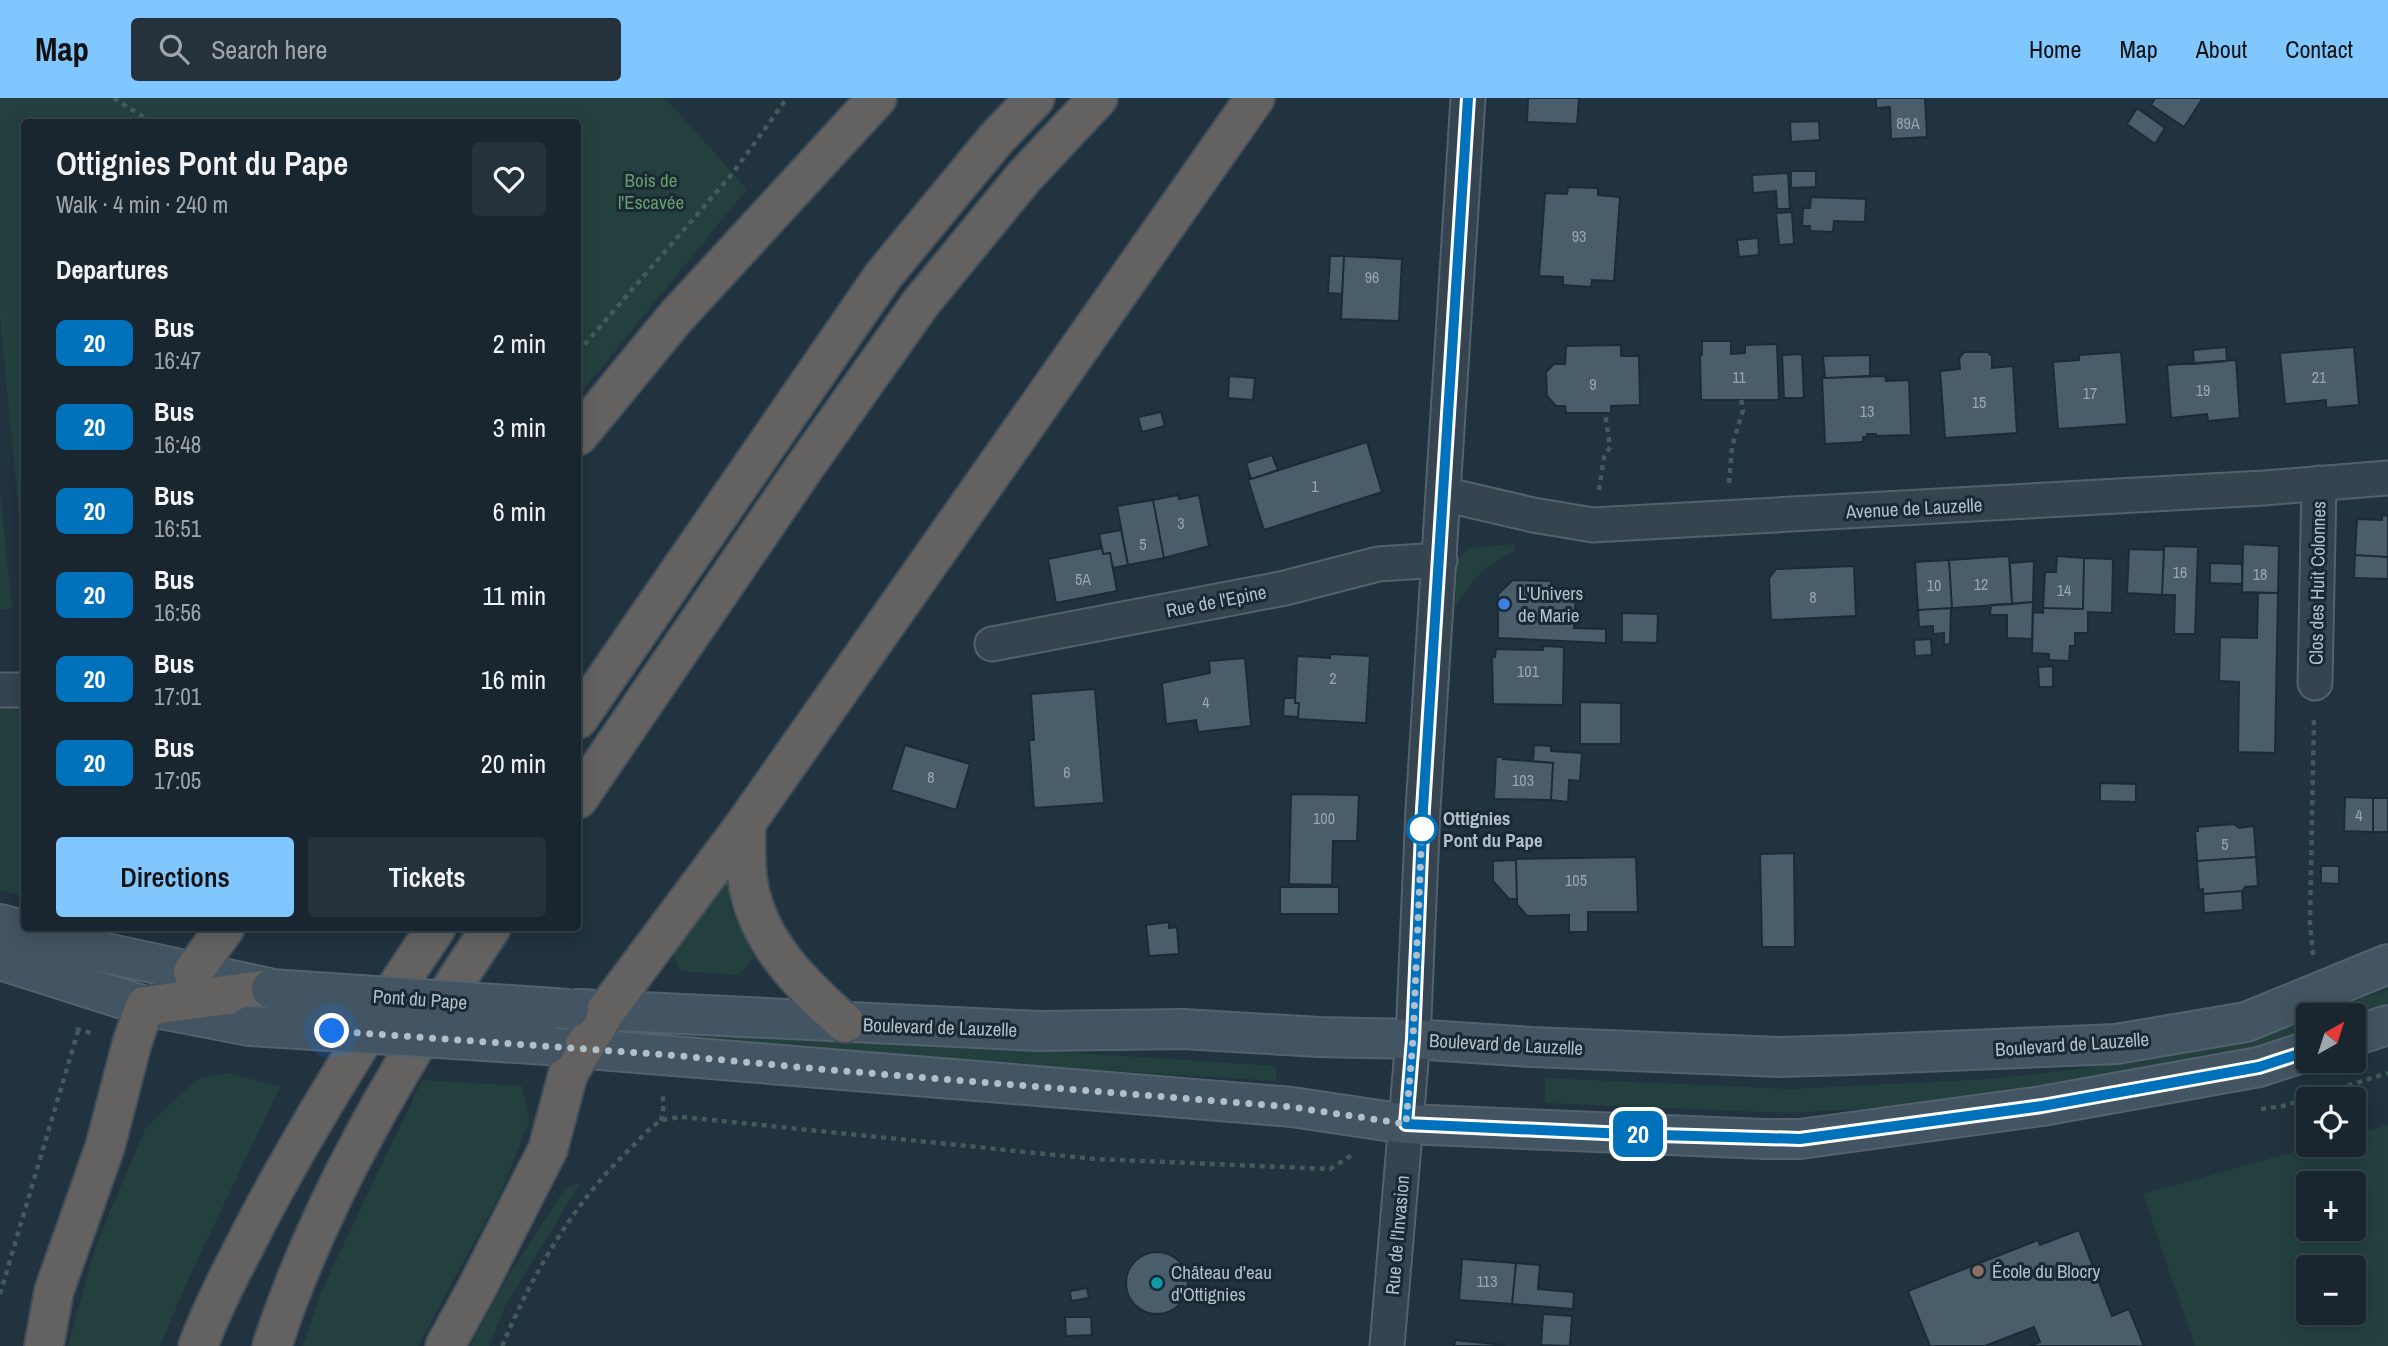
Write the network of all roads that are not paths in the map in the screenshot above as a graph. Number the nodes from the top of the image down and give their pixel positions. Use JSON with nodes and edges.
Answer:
{"nodes":[{"id":1,"x":877,"y":98,"type":"edge"},
{"id":2,"x":1035,"y":98,"type":"edge"},
{"id":3,"x":1098,"y":98,"type":"edge"},
{"id":4,"x":1255,"y":98,"type":"edge"},
{"id":5,"x":1468,"y":98,"type":"edge"},
{"id":6,"x":581,"y":432,"type":"edge"},
{"id":7,"x":2388,"y":478,"type":"edge"},
{"id":8,"x":2319,"y":483,"type":"junction"},
{"id":9,"x":1443,"y":494,"type":"junction"},
{"id":10,"x":1440,"y":560,"type":"junction"},
{"id":11,"x":992,"y":644,"type":"dead end"},
{"id":12,"x":2315,"y":683,"type":"road end"},
{"id":13,"x":0,"y":690,"type":"edge"},
{"id":14,"x":21,"y":690,"type":"edge"},
{"id":15,"x":581,"y":715,"type":"edge"},
{"id":16,"x":581,"y":795,"type":"edge"},
{"id":17,"x":746,"y":823,"type":"junction"},
{"id":18,"x":0,"y":924,"type":"edge"},
{"id":19,"x":21,"y":930,"type":"edge"},
{"id":20,"x":25,"y":931,"type":"edge"},
{"id":21,"x":223,"y":931,"type":"edge"},
{"id":22,"x":434,"y":931,"type":"edge"},
{"id":23,"x":489,"y":931,"type":"edge"},
{"id":24,"x":0,"y":960,"type":"edge"},
{"id":25,"x":2388,"y":964,"type":"edge"},
{"id":26,"x":193,"y":972,"type":"junction"},
{"id":27,"x":271,"y":989,"type":"junction"},
{"id":28,"x":145,"y":1006,"type":"junction"},
{"id":29,"x":587,"y":1010,"type":"junction"},
{"id":30,"x":845,"y":1023,"type":"junction"},
{"id":31,"x":2388,"y":1025,"type":"edge"},
{"id":32,"x":2366,"y":1032,"type":"edge"},
{"id":33,"x":1413,"y":1039,"type":"junction"},
{"id":34,"x":565,"y":1048,"type":"junction"},
{"id":35,"x":2296,"y":1055,"type":"edge"},
{"id":36,"x":1406,"y":1124,"type":"junction"},
{"id":37,"x":44,"y":1346,"type":"edge"},
{"id":38,"x":198,"y":1346,"type":"edge"},
{"id":39,"x":272,"y":1346,"type":"edge"},
{"id":40,"x":445,"y":1346,"type":"edge"},
{"id":41,"x":1387,"y":1346,"type":"edge"}],
"edges":[{"from":1,"to":6,"type":"highway"},
{"from":2,"to":15,"type":"highway"},
{"from":3,"to":16,"type":"highway"},
{"from":4,"to":17,"type":"highway"},
{"from":5,"to":9,"type":"street"},
{"from":7,"to":8,"type":"street","name":"Avenue de Lauzelle"},
{"from":8,"to":9,"type":"street","name":"Avenue de Lauzelle"},
{"from":8,"to":12,"type":"street","name":"Clos des Huit Colonnes"},
{"from":9,"to":10,"type":"street"},
{"from":10,"to":11,"type":"street","name":"Rue de l'Epine"},
{"from":10,"to":33,"type":"street"},
{"from":13,"to":14,"type":"street"},
{"from":17,"to":29,"type":"highway"},
{"from":17,"to":30,"type":"highway"},
{"from":18,"to":19,"type":"main road","name":"Pont du Pape"},
{"from":20,"to":26,"type":"main road","name":"Pont du Pape"},
{"from":21,"to":26,"type":"highway"},
{"from":22,"to":38,"type":"highway"},
{"from":23,"to":39,"type":"highway"},
{"from":24,"to":28,"type":"main road","name":"Pont du Pape"},
{"from":25,"to":33,"type":"main road","name":"Boulevard de Lauzelle"},
{"from":26,"to":27,"type":"main road","name":"Pont du Pape"},
{"from":27,"to":28,"type":"highway"},
{"from":27,"to":29,"type":"main road","name":"Pont du Pape","bridge":true},
{"from":28,"to":34,"type":"main road","name":"Pont du Pape","bridge":true},
{"from":28,"to":37,"type":"highway"},
{"from":29,"to":30,"type":"main road","name":"Boulevard de Lauzelle"},
{"from":29,"to":34,"type":"highway"},
{"from":30,"to":33,"type":"main road","name":"Boulevard de Lauzelle"},
{"from":31,"to":32,"type":"main road"},
{"from":33,"to":36,"type":"street","name":"Rue de l'Invasion"},
{"from":34,"to":36,"type":"main road"},
{"from":34,"to":40,"type":"highway"},
{"from":35,"to":36,"type":"main road"},
{"from":36,"to":41,"type":"street","name":"Rue de l'Invasion"}]}
